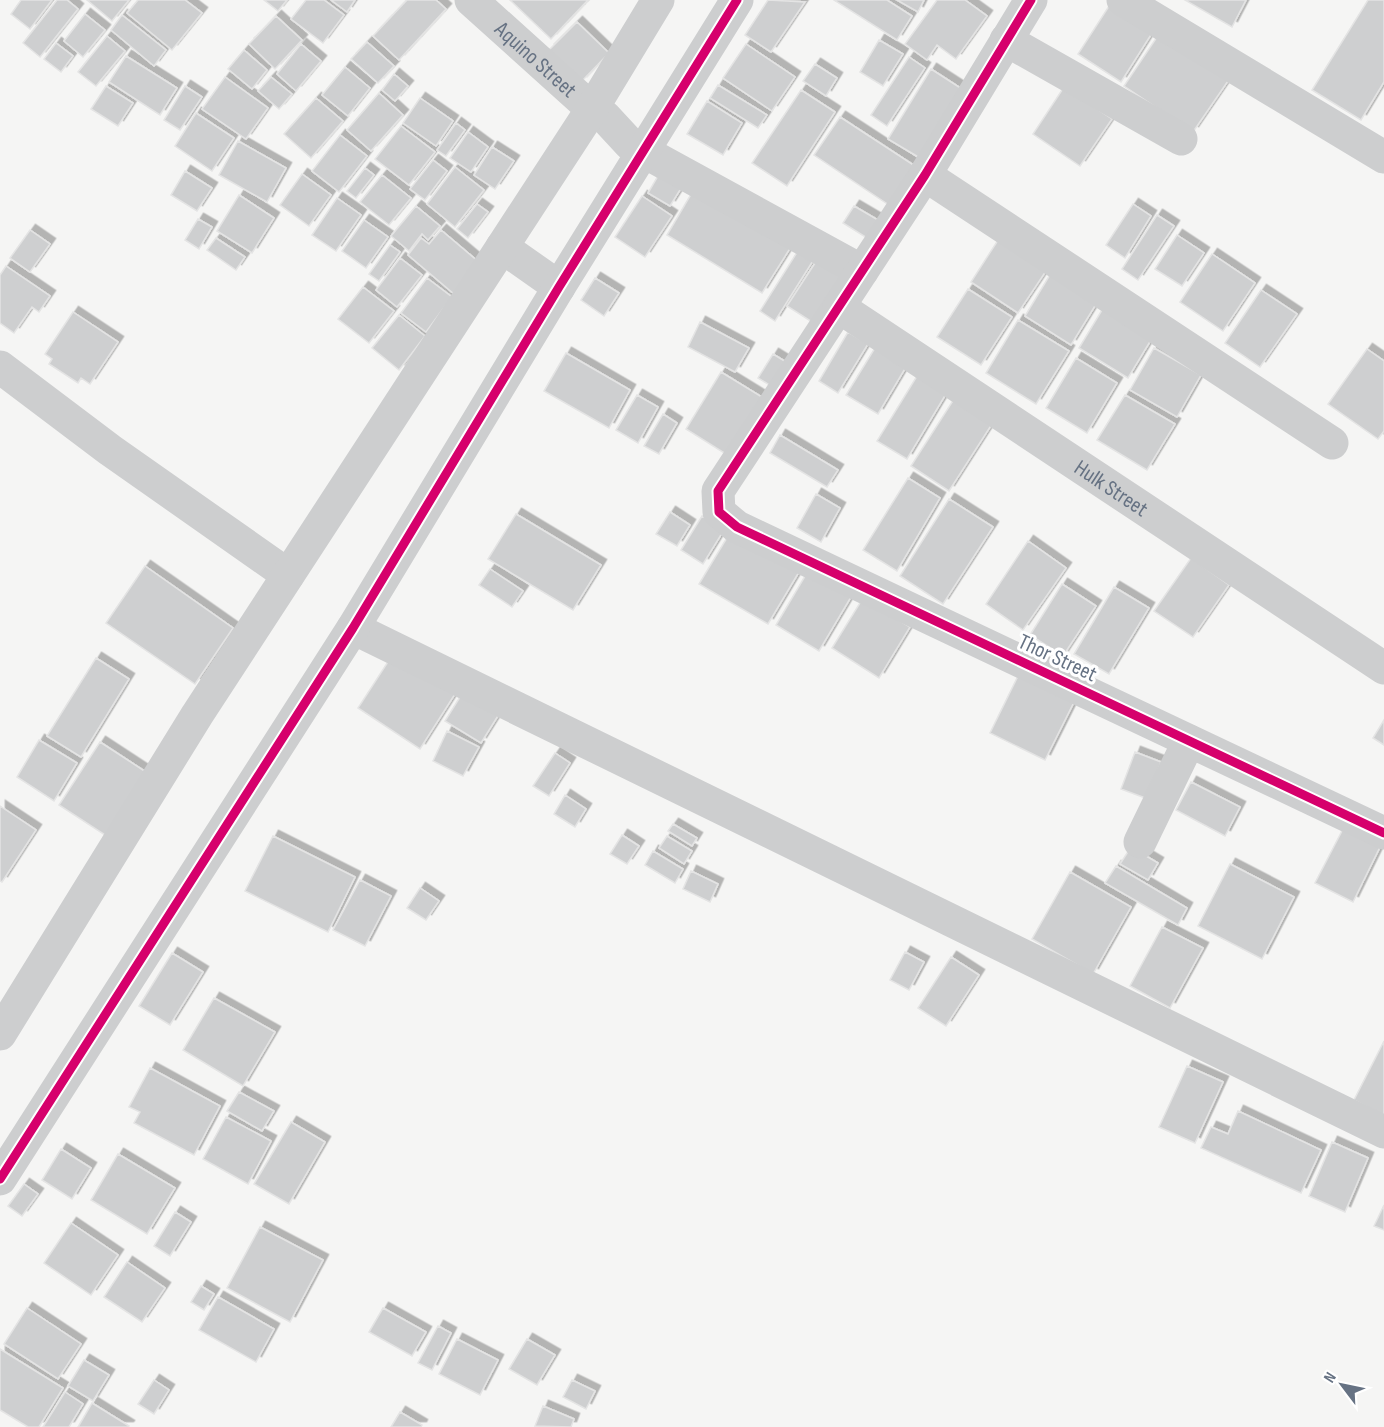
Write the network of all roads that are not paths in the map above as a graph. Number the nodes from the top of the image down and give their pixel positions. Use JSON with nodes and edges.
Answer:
{"nodes":[{"id":1,"x":471,"y":0,"type":"edge"},
{"id":2,"x":658,"y":0,"type":"edge"},
{"id":3,"x":737,"y":0,"type":"edge"},
{"id":4,"x":1031,"y":0,"type":"edge"},
{"id":5,"x":1123,"y":0,"type":"edge"},
{"id":6,"x":1006,"y":40,"type":"junction"},
{"id":7,"x":598,"y":113,"type":"junction"},
{"id":8,"x":1181,"y":139,"type":"dead end"},
{"id":9,"x":636,"y":148,"type":"junction"},
{"id":10,"x":1384,"y":156,"type":"edge"},
{"id":11,"x":925,"y":175,"type":"junction"},
{"id":12,"x":507,"y":250,"type":"junction"},
{"id":13,"x":862,"y":271,"type":"junction"},
{"id":14,"x":553,"y":282,"type":"junction"},
{"id":15,"x":839,"y":307,"type":"junction"},
{"id":16,"x":0,"y":368,"type":"edge"},
{"id":17,"x":1332,"y":443,"type":"dead end"},
{"id":18,"x":288,"y":575,"type":"junction"},
{"id":19,"x":353,"y":628,"type":"junction"},
{"id":20,"x":1384,"y":668,"type":"edge"},
{"id":21,"x":1189,"y":741,"type":"junction"},
{"id":22,"x":1384,"y":833,"type":"edge"},
{"id":23,"x":1140,"y":842,"type":"dead end"},
{"id":24,"x":0,"y":1034,"type":"edge"},
{"id":25,"x":1384,"y":1132,"type":"edge"},
{"id":26,"x":0,"y":1179,"type":"edge"}],
"edges":[{"from":1,"to":7,"type":"street","name":"Aquino Street"},
{"from":2,"to":7,"type":"street"},
{"from":3,"to":9,"type":"street"},
{"from":4,"to":6,"type":"street"},
{"from":5,"to":10,"type":"street"},
{"from":6,"to":8,"type":"street"},
{"from":6,"to":11,"type":"street"},
{"from":7,"to":9,"type":"street","name":"Aquino Street"},
{"from":7,"to":12,"type":"street"},
{"from":9,"to":13,"type":"street","name":"Aquino Street"},
{"from":9,"to":14,"type":"street"},
{"from":11,"to":13,"type":"street"},
{"from":11,"to":17,"type":"street"},
{"from":12,"to":14,"type":"street"},
{"from":12,"to":18,"type":"street"},
{"from":13,"to":15,"type":"street"},
{"from":14,"to":19,"type":"street"},
{"from":15,"to":20,"type":"street","name":"Hulk Street"},
{"from":15,"to":21,"type":"street","name":"Thor Street"},
{"from":16,"to":18,"type":"street"},
{"from":18,"to":24,"type":"street"},
{"from":19,"to":25,"type":"street"},
{"from":19,"to":26,"type":"street"},
{"from":21,"to":22,"type":"street","name":"Thor Street"},
{"from":21,"to":23,"type":"street"}]}
